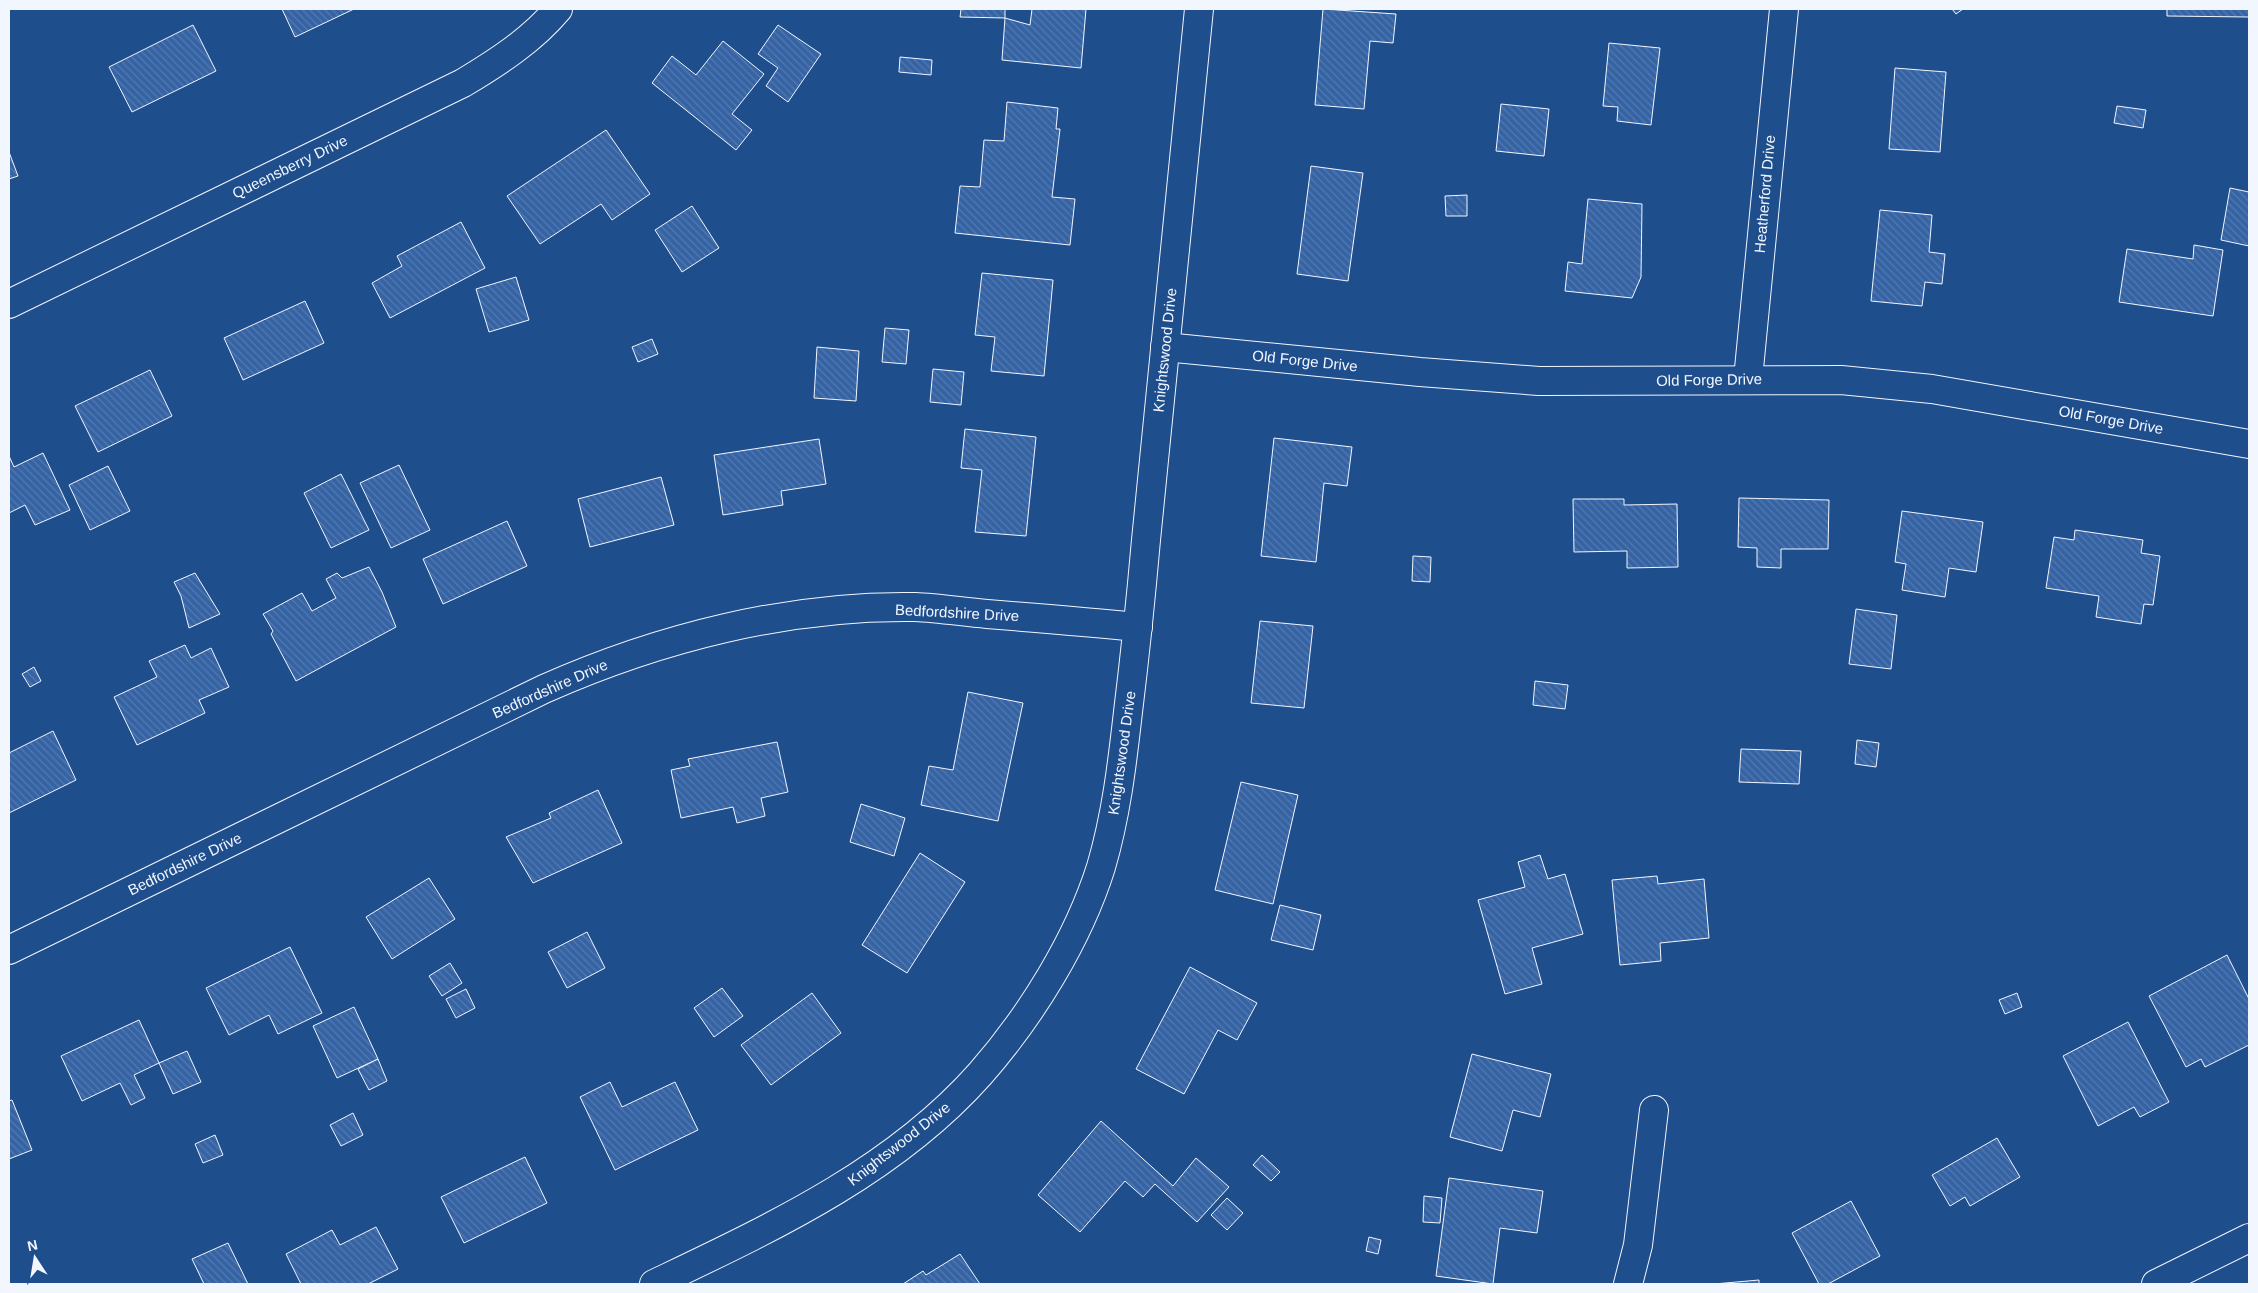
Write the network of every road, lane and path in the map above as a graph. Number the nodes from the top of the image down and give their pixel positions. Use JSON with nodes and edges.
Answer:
{"nodes":[{"id":1,"x":558,"y":9,"type":"edge"},
{"id":2,"x":1199,"y":9,"type":"edge"},
{"id":3,"x":1784,"y":9,"type":"edge"},
{"id":4,"x":9,"y":304,"type":"edge"},
{"id":5,"x":1166,"y":347,"type":"junction"},
{"id":6,"x":1748,"y":379,"type":"junction"},
{"id":7,"x":2249,"y":444,"type":"edge"},
{"id":8,"x":1138,"y":627,"type":"junction"},
{"id":9,"x":9,"y":950,"type":"edge"},
{"id":10,"x":1654,"y":1110,"type":"dead end"},
{"id":11,"x":2249,"y":1238,"type":"edge"},
{"id":12,"x":654,"y":1284,"type":"edge"},
{"id":13,"x":1628,"y":1284,"type":"edge"},
{"id":14,"x":2156,"y":1284,"type":"edge"}],
"edges":[{"from":1,"to":4,"type":"street","name":"Queensberry Drive"},
{"from":2,"to":5,"type":"street","name":"Knightswood Drive"},
{"from":3,"to":6,"type":"street","name":"Heatherford Drive"},
{"from":5,"to":6,"type":"street","name":"Old Forge Drive"},
{"from":5,"to":8,"type":"street","name":"Knightswood Drive"},
{"from":6,"to":7,"type":"street","name":"Old Forge Drive"},
{"from":8,"to":9,"type":"street","name":"Bedfordshire Drive"},
{"from":8,"to":12,"type":"street","name":"Knightswood Drive"},
{"from":10,"to":13,"type":"street"},
{"from":11,"to":14,"type":"street"}]}
